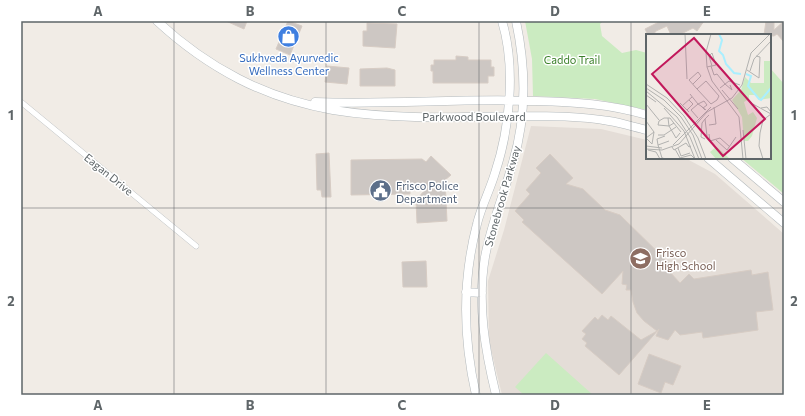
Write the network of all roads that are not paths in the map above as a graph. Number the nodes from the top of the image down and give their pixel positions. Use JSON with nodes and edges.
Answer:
{"nodes":[{"id":1,"x":158,"y":21,"type":"edge"},
{"id":2,"x":502,"y":21,"type":"edge"},
{"id":3,"x":516,"y":21,"type":"edge"},
{"id":4,"x":508,"y":100,"type":"junction"},
{"id":5,"x":524,"y":100,"type":"junction"},
{"id":6,"x":21,"y":102,"type":"edge"},
{"id":7,"x":300,"y":102,"type":"junction"},
{"id":8,"x":629,"y":110,"type":"junction"},
{"id":9,"x":646,"y":115,"type":"edge"},
{"id":10,"x":506,"y":116,"type":"junction"},
{"id":11,"x":522,"y":116,"type":"junction"},
{"id":12,"x":625,"y":125,"type":"junction"},
{"id":13,"x":646,"y":130,"type":"edge"},
{"id":14,"x":709,"y":159,"type":"edge"},
{"id":15,"x":733,"y":159,"type":"edge"},
{"id":16,"x":784,"y":202,"type":"edge"},
{"id":17,"x":784,"y":223,"type":"edge"},
{"id":18,"x":196,"y":246,"type":"dead end"},
{"id":19,"x":466,"y":292,"type":"junction"},
{"id":20,"x":482,"y":293,"type":"junction"},
{"id":21,"x":476,"y":395,"type":"edge"},
{"id":22,"x":496,"y":395,"type":"edge"}],
"edges":[{"from":1,"to":7,"type":"main road","name":"Parkwood Boulevard"},
{"from":2,"to":4,"type":"main road","name":"Stonebrook Parkway"},
{"from":3,"to":5,"type":"main road","name":"Stonebrook Parkway"},
{"from":4,"to":5,"type":"main road","name":"Parkwood Boulevard"},
{"from":4,"to":7,"type":"main road","name":"Parkwood Boulevard"},
{"from":4,"to":10,"type":"main road","name":"Stonebrook Parkway"},
{"from":5,"to":8,"type":"main road","name":"Parkwood Boulevard"},
{"from":5,"to":11,"type":"main road","name":"Stonebrook Parkway"},
{"from":6,"to":18,"type":"street","name":"Eagan Drive"},
{"from":7,"to":10,"type":"main road","name":"Parkwood Boulevard"},
{"from":8,"to":9,"type":"main road","name":"Parkwood Boulevard"},
{"from":8,"to":12,"type":"main road"},
{"from":10,"to":11,"type":"main road","name":"Parkwood Boulevard"},
{"from":10,"to":19,"type":"main road","name":"Stonebrook Parkway"},
{"from":11,"to":12,"type":"main road","name":"Parkwood Boulevard"},
{"from":11,"to":20,"type":"main road","name":"Stonebrook Parkway"},
{"from":12,"to":13,"type":"main road","name":"Parkwood Boulevard"},
{"from":14,"to":17,"type":"main road"},
{"from":15,"to":16,"type":"main road"},
{"from":19,"to":20,"type":"main road"},
{"from":19,"to":21,"type":"main road","name":"Stonebrook Parkway"},
{"from":20,"to":22,"type":"main road","name":"Stonebrook Parkway"}]}
